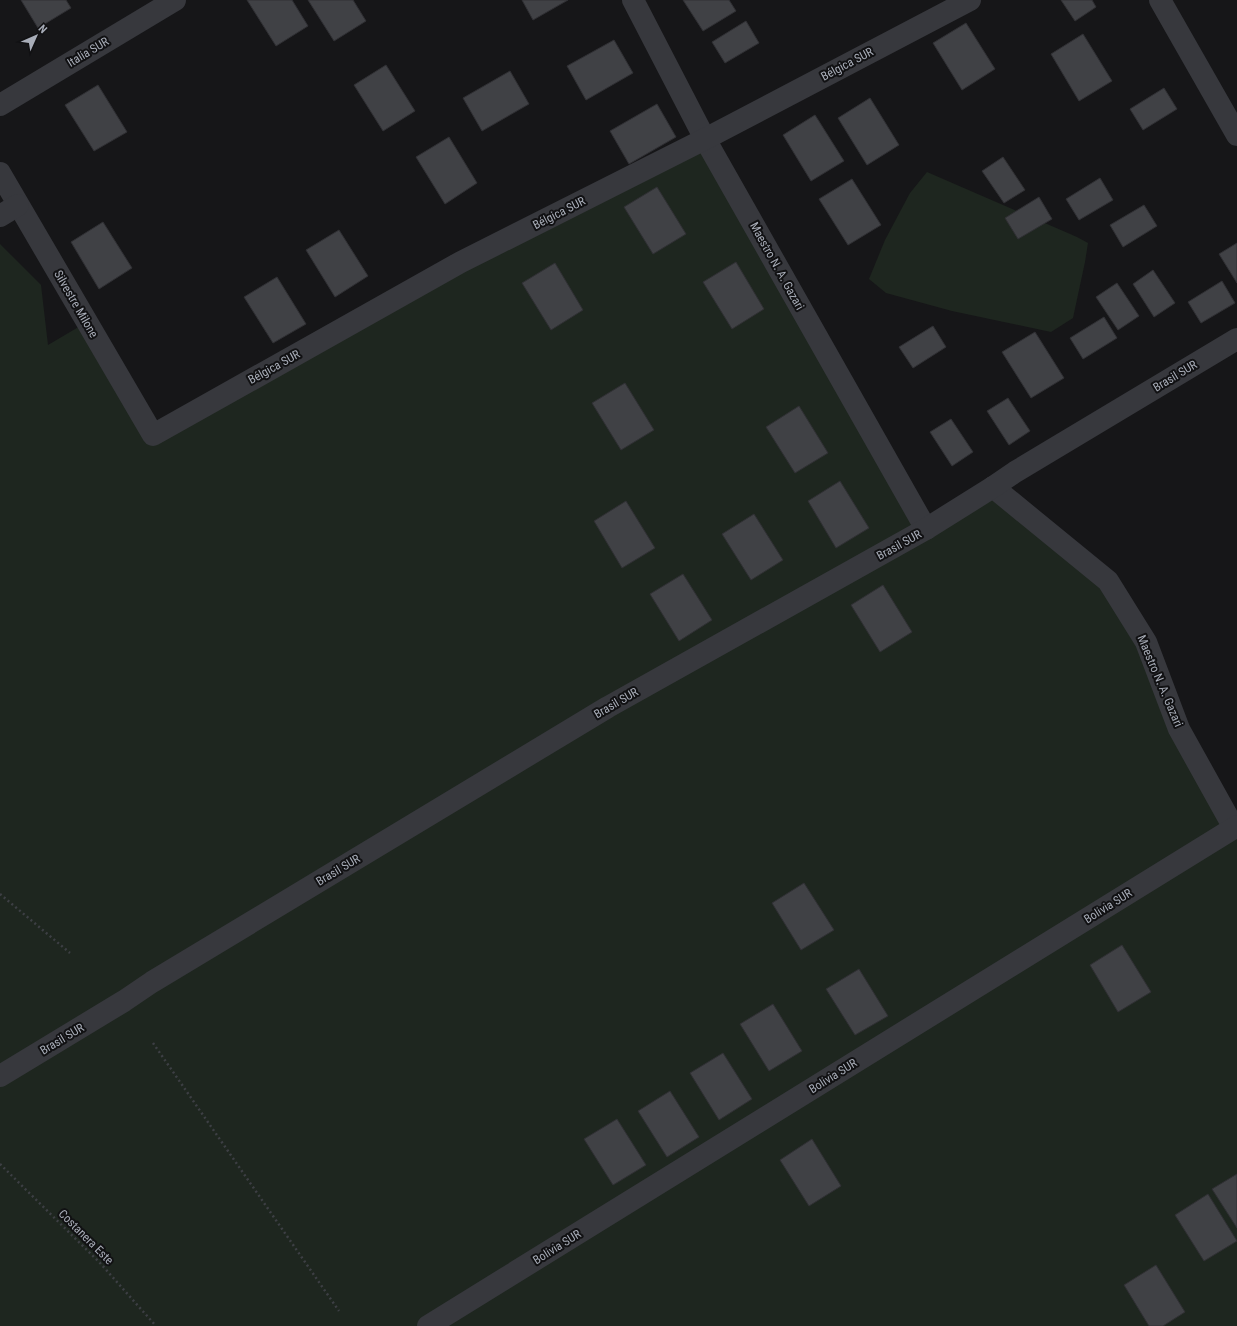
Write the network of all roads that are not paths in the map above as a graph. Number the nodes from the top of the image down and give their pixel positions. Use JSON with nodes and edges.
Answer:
{"nodes":[{"id":1,"x":175,"y":0,"type":"edge"},
{"id":2,"x":633,"y":0,"type":"edge"},
{"id":3,"x":970,"y":0,"type":"edge"},
{"id":4,"x":1160,"y":0,"type":"edge"},
{"id":5,"x":0,"y":105,"type":"edge"},
{"id":6,"x":1237,"y":135,"type":"edge"},
{"id":7,"x":705,"y":139,"type":"junction"},
{"id":8,"x":0,"y":173,"type":"edge"},
{"id":9,"x":9,"y":210,"type":"edge"},
{"id":10,"x":1237,"y":338,"type":"edge"},
{"id":11,"x":153,"y":434,"type":"joint"},
{"id":12,"x":993,"y":487,"type":"junction"},
{"id":13,"x":926,"y":529,"type":"junction"},
{"id":14,"x":1236,"y":827,"type":"edge"},
{"id":15,"x":0,"y":1076,"type":"edge"},
{"id":16,"x":428,"y":1326,"type":"edge"}],
"edges":[{"from":1,"to":5,"type":"street","name":"Italia SUR"},
{"from":2,"to":7,"type":"street","name":"Maestro N. A. Gazari"},
{"from":3,"to":7,"type":"street","name":"Bélgica SUR"},
{"from":4,"to":6,"type":"street"},
{"from":7,"to":11,"type":"street","name":"Bélgica SUR"},
{"from":7,"to":13,"type":"street","name":"Maestro N. A. Gazari"},
{"from":8,"to":9,"type":"street","name":"Silvestre Milone"},
{"from":9,"to":11,"type":"street","name":"Silvestre Milone"},
{"from":10,"to":12,"type":"street","name":"Brasil SUR"},
{"from":12,"to":13,"type":"street","name":"Brasil SUR"},
{"from":12,"to":14,"type":"street","name":"Maestro N. A. Gazari"},
{"from":13,"to":15,"type":"street","name":"Brasil SUR"},
{"from":14,"to":16,"type":"street","name":"Bolivia SUR"}]}
